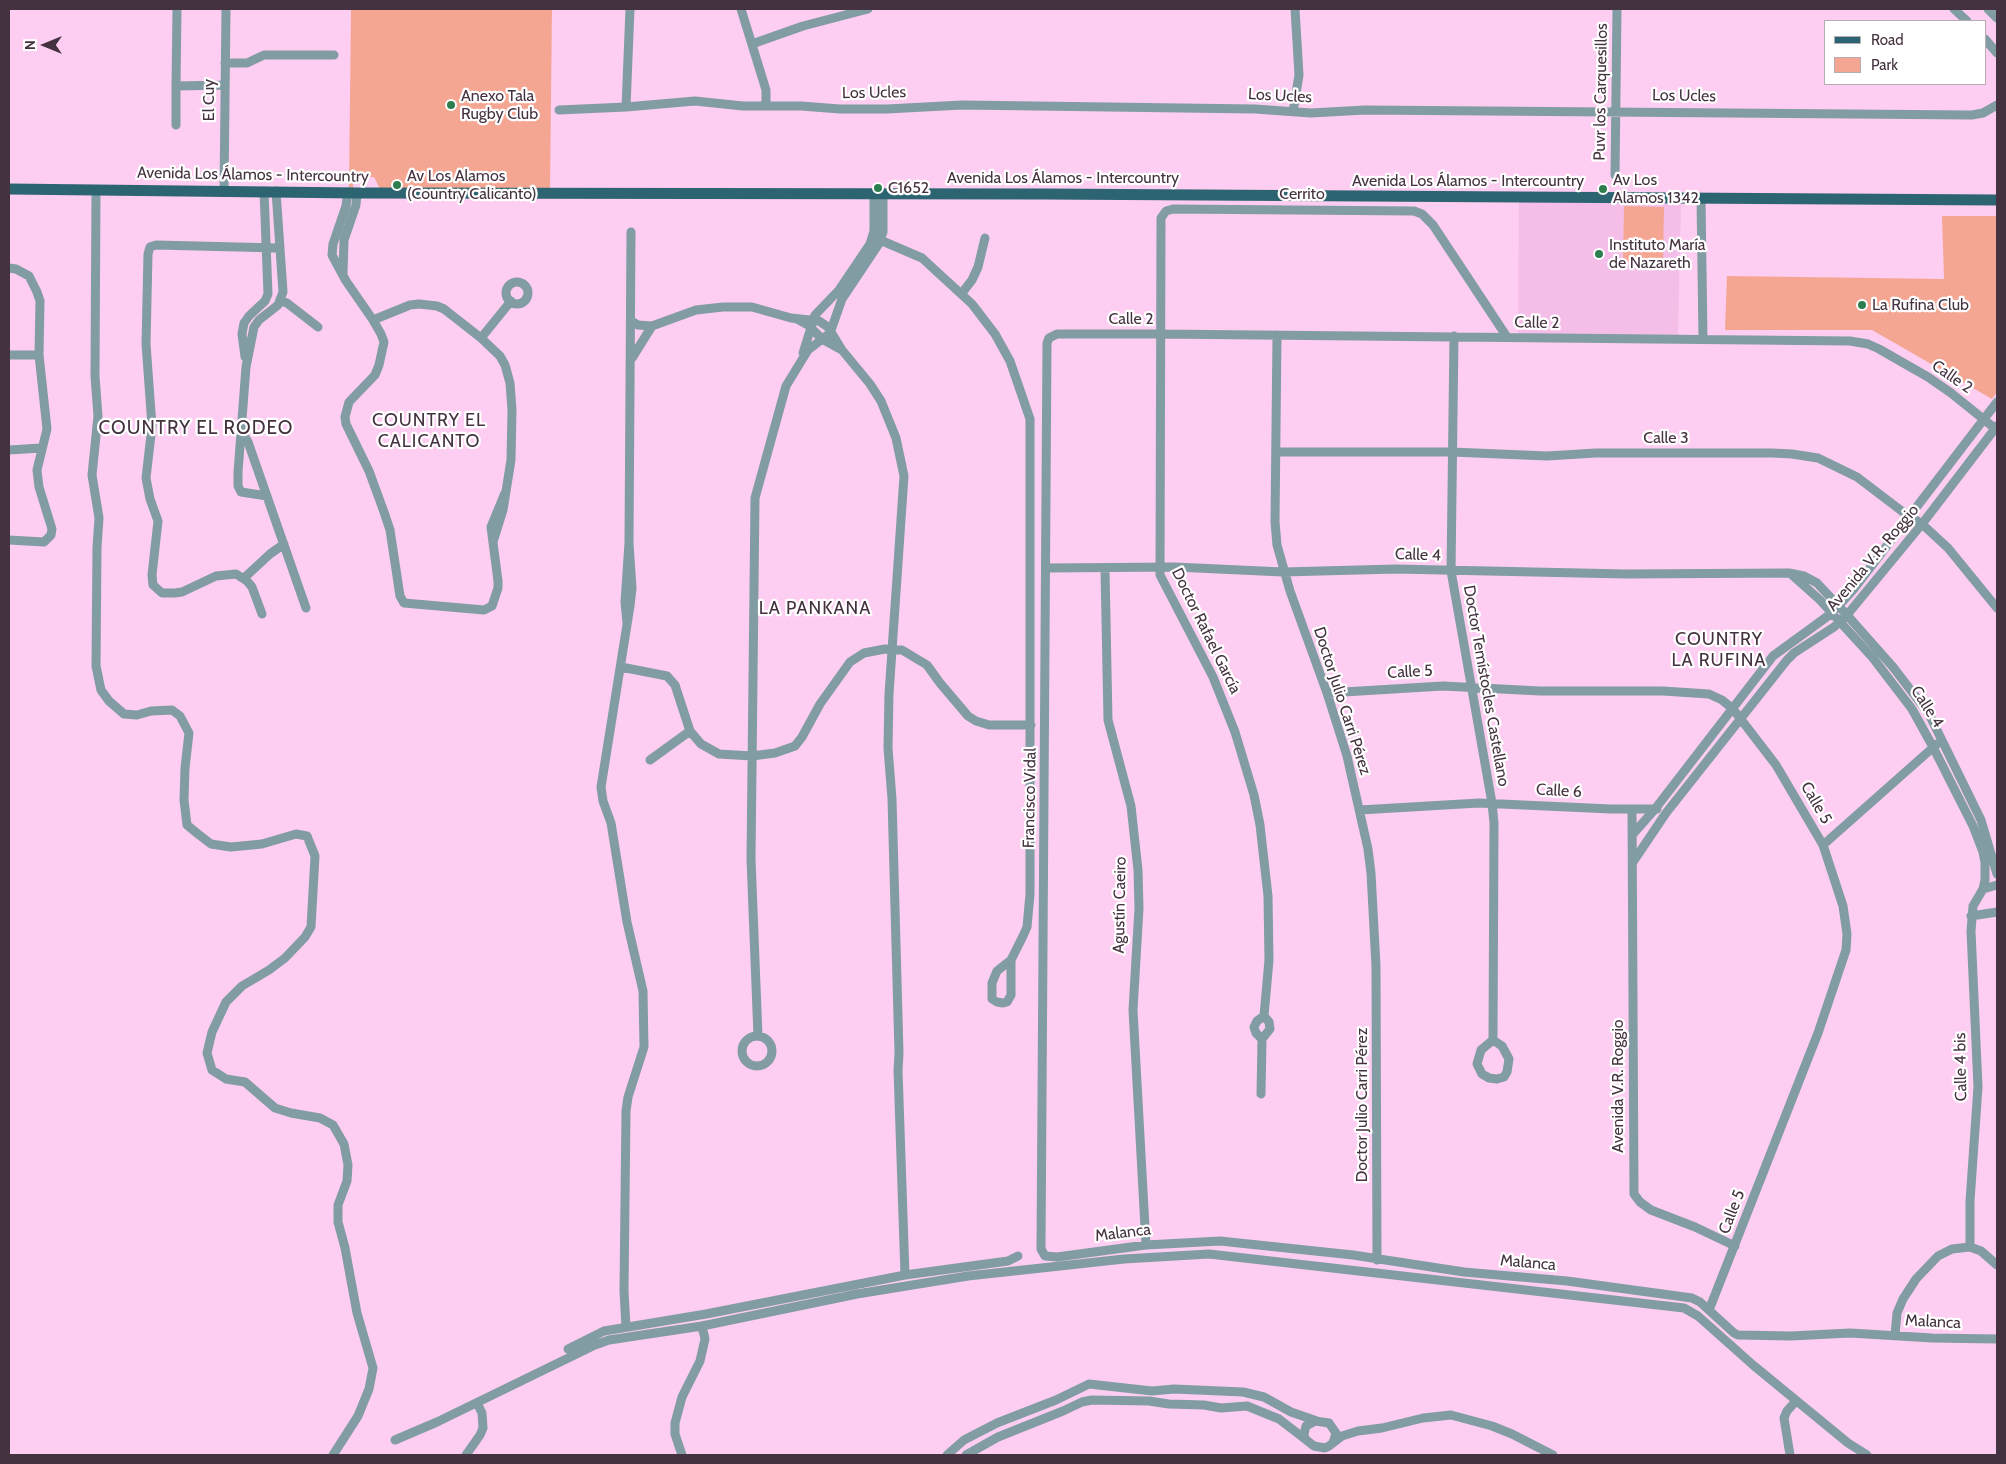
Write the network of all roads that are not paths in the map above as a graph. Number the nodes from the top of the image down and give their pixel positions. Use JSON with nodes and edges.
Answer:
{"nodes":[{"id":1,"x":177,"y":9,"type":"edge"},
{"id":2,"x":226,"y":9,"type":"edge"},
{"id":3,"x":630,"y":9,"type":"edge"},
{"id":4,"x":741,"y":9,"type":"edge"},
{"id":5,"x":868,"y":9,"type":"edge"},
{"id":6,"x":1295,"y":9,"type":"edge"},
{"id":7,"x":1617,"y":9,"type":"edge"},
{"id":8,"x":1954,"y":9,"type":"edge"},
{"id":9,"x":1988,"y":9,"type":"edge"},
{"id":10,"x":1997,"y":18,"type":"edge"},
{"id":11,"x":1966,"y":20,"type":"edge"},
{"id":12,"x":1986,"y":40,"type":"edge"},
{"id":13,"x":752,"y":44,"type":"junction"},
{"id":14,"x":1997,"y":53,"type":"edge"},
{"id":15,"x":334,"y":55,"type":"dead end"},
{"id":16,"x":225,"y":63,"type":"junction"},
{"id":17,"x":224,"y":85,"type":"junction"},
{"id":18,"x":176,"y":86,"type":"junction"},
{"id":19,"x":766,"y":105,"type":"junction"},
{"id":20,"x":1997,"y":105,"type":"edge"},
{"id":21,"x":626,"y":107,"type":"junction"},
{"id":22,"x":559,"y":110,"type":"dead end"},
{"id":23,"x":1617,"y":111,"type":"junction"},
{"id":24,"x":1293,"y":112,"type":"junction"},
{"id":25,"x":176,"y":125,"type":"dead end"},
{"id":26,"x":1616,"y":175,"type":"dead end"},
{"id":27,"x":9,"y":189,"type":"edge"},
{"id":28,"x":96,"y":190,"type":"junction"},
{"id":29,"x":224,"y":191,"type":"junction"},
{"id":30,"x":270,"y":191,"type":"junction"},
{"id":31,"x":352,"y":192,"type":"junction"},
{"id":32,"x":879,"y":194,"type":"junction"},
{"id":33,"x":1701,"y":198,"type":"junction"},
{"id":34,"x":1997,"y":200,"type":"edge"},
{"id":35,"x":1160,"y":223,"type":"joint"},
{"id":36,"x":630,"y":232,"type":"dead end"},
{"id":37,"x":985,"y":238,"type":"dead end"},
{"id":38,"x":876,"y":239,"type":"junction"},
{"id":39,"x":266,"y":248,"type":"junction"},
{"id":40,"x":278,"y":248,"type":"junction"},
{"id":41,"x":9,"y":268,"type":"edge"},
{"id":42,"x":962,"y":293,"type":"junction"},
{"id":43,"x":281,"y":301,"type":"junction"},
{"id":44,"x":511,"y":302,"type":"dead end"},
{"id":45,"x":373,"y":320,"type":"junction"},
{"id":46,"x":630,"y":321,"type":"junction"},
{"id":47,"x":812,"y":323,"type":"junction"},
{"id":48,"x":652,"y":326,"type":"junction"},
{"id":49,"x":318,"y":327,"type":"dead end"},
{"id":50,"x":830,"y":331,"type":"junction"},
{"id":51,"x":1160,"y":334,"type":"junction"},
{"id":52,"x":1277,"y":335,"type":"junction"},
{"id":53,"x":1454,"y":336,"type":"junction"},
{"id":54,"x":1506,"y":337,"type":"junction"},
{"id":55,"x":481,"y":338,"type":"junction"},
{"id":56,"x":1049,"y":338,"type":"joint"},
{"id":57,"x":822,"y":339,"type":"junction"},
{"id":58,"x":1703,"y":339,"type":"junction"},
{"id":59,"x":842,"y":350,"type":"junction"},
{"id":60,"x":9,"y":355,"type":"edge"},
{"id":61,"x":38,"y":355,"type":"junction"},
{"id":62,"x":801,"y":358,"type":"junction"},
{"id":63,"x":630,"y":360,"type":"junction"},
{"id":64,"x":246,"y":367,"type":"junction"},
{"id":65,"x":1997,"y":402,"type":"edge"},
{"id":66,"x":1984,"y":419,"type":"junction"},
{"id":67,"x":1997,"y":428,"type":"edge"},
{"id":68,"x":241,"y":431,"type":"junction"},
{"id":69,"x":42,"y":448,"type":"junction"},
{"id":70,"x":9,"y":450,"type":"edge"},
{"id":71,"x":1276,"y":452,"type":"junction"},
{"id":72,"x":1452,"y":452,"type":"junction"},
{"id":73,"x":267,"y":496,"type":"junction"},
{"id":74,"x":1910,"y":516,"type":"junction"},
{"id":75,"x":1922,"y":524,"type":"junction"},
{"id":76,"x":9,"y":540,"type":"edge"},
{"id":77,"x":284,"y":544,"type":"junction"},
{"id":78,"x":1159,"y":567,"type":"junction"},
{"id":79,"x":1047,"y":568,"type":"junction"},
{"id":80,"x":1105,"y":569,"type":"junction"},
{"id":81,"x":1451,"y":571,"type":"junction"},
{"id":82,"x":1283,"y":572,"type":"junction"},
{"id":83,"x":244,"y":578,"type":"junction"},
{"id":84,"x":306,"y":608,"type":"dead end"},
{"id":85,"x":1997,"y":608,"type":"edge"},
{"id":86,"x":1835,"y":610,"type":"junction"},
{"id":87,"x":262,"y":614,"type":"dead end"},
{"id":88,"x":1844,"y":618,"type":"junction"},
{"id":89,"x":893,"y":648,"type":"junction"},
{"id":90,"x":621,"y":667,"type":"junction"},
{"id":91,"x":1471,"y":687,"type":"junction"},
{"id":92,"x":1327,"y":692,"type":"junction"},
{"id":93,"x":1733,"y":709,"type":"junction"},
{"id":94,"x":1741,"y":718,"type":"junction"},
{"id":95,"x":1031,"y":725,"type":"junction"},
{"id":96,"x":690,"y":731,"type":"junction"},
{"id":97,"x":1942,"y":741,"type":"junction"},
{"id":98,"x":1934,"y":747,"type":"junction"},
{"id":99,"x":752,"y":756,"type":"junction"},
{"id":100,"x":650,"y":760,"type":"dead end"},
{"id":101,"x":1492,"y":803,"type":"junction"},
{"id":102,"x":1655,"y":809,"type":"junction"},
{"id":103,"x":1360,"y":810,"type":"junction"},
{"id":104,"x":1632,"y":810,"type":"junction"},
{"id":105,"x":1666,"y":814,"type":"junction"},
{"id":106,"x":1633,"y":834,"type":"junction"},
{"id":107,"x":1822,"y":845,"type":"junction"},
{"id":108,"x":1633,"y":862,"type":"junction"},
{"id":109,"x":1997,"y":874,"type":"edge"},
{"id":110,"x":1997,"y":886,"type":"edge"},
{"id":111,"x":1983,"y":889,"type":"junction"},
{"id":112,"x":1997,"y":912,"type":"edge"},
{"id":113,"x":1971,"y":916,"type":"junction"},
{"id":114,"x":1011,"y":960,"type":"dead end"},
{"id":115,"x":1264,"y":1016,"type":"junction"},
{"id":116,"x":758,"y":1036,"type":"dead end"},
{"id":117,"x":1262,"y":1039,"type":"junction"},
{"id":118,"x":1492,"y":1040,"type":"junction"},
{"id":119,"x":1261,"y":1094,"type":"dead end"},
{"id":120,"x":1146,"y":1245,"type":"junction"},
{"id":121,"x":1735,"y":1246,"type":"junction"},
{"id":122,"x":1970,"y":1247,"type":"junction"},
{"id":123,"x":1018,"y":1256,"type":"dead end"},
{"id":124,"x":1045,"y":1256,"type":"joint"},
{"id":125,"x":1378,"y":1260,"type":"junction"},
{"id":126,"x":1997,"y":1265,"type":"edge"},
{"id":127,"x":905,"y":1275,"type":"junction"},
{"id":128,"x":1709,"y":1310,"type":"junction"},
{"id":129,"x":702,"y":1326,"type":"junction"},
{"id":130,"x":626,"y":1327,"type":"junction"},
{"id":131,"x":1895,"y":1335,"type":"junction"},
{"id":132,"x":1997,"y":1339,"type":"edge"},
{"id":133,"x":568,"y":1349,"type":"dead end"},
{"id":134,"x":1060,"y":1398,"type":"junction"},
{"id":135,"x":1796,"y":1401,"type":"junction"},
{"id":136,"x":477,"y":1403,"type":"junction"},
{"id":137,"x":1067,"y":1409,"type":"junction"},
{"id":138,"x":1317,"y":1421,"type":"junction"},
{"id":139,"x":1329,"y":1423,"type":"junction"},
{"id":140,"x":1358,"y":1431,"type":"junction"},
{"id":141,"x":395,"y":1440,"type":"dead end"},
{"id":142,"x":1308,"y":1441,"type":"junction"},
{"id":143,"x":1331,"y":1445,"type":"junction"},
{"id":144,"x":333,"y":1455,"type":"edge"},
{"id":145,"x":466,"y":1455,"type":"edge"},
{"id":146,"x":682,"y":1455,"type":"edge"},
{"id":147,"x":947,"y":1455,"type":"edge"},
{"id":148,"x":966,"y":1455,"type":"edge"},
{"id":149,"x":1317,"y":1455,"type":"edge"},
{"id":150,"x":1325,"y":1455,"type":"edge"},
{"id":151,"x":1553,"y":1455,"type":"edge"},
{"id":152,"x":1790,"y":1455,"type":"edge"},
{"id":153,"x":1867,"y":1455,"type":"edge"}],
"edges":[{"from":1,"to":18,"type":"street"},
{"from":2,"to":16,"type":"street","name":"El Cuy"},
{"from":3,"to":21,"type":"street"},
{"from":4,"to":13,"type":"street"},
{"from":5,"to":13,"type":"street"},
{"from":6,"to":24,"type":"street"},
{"from":7,"to":23,"type":"street","name":"Puvr los Carquesillos"},
{"from":8,"to":11,"type":"street"},
{"from":9,"to":10,"type":"street"},
{"from":12,"to":14,"type":"street"},
{"from":13,"to":19,"type":"street"},
{"from":15,"to":16,"type":"street"},
{"from":16,"to":17,"type":"street","name":"El Cuy"},
{"from":17,"to":18,"type":"street"},
{"from":17,"to":29,"type":"street","name":"El Cuy"},
{"from":18,"to":25,"type":"street"},
{"from":19,"to":21,"type":"street","name":"Los Ucles"},
{"from":19,"to":24,"type":"street","name":"Los Ucles"},
{"from":20,"to":23,"type":"street","name":"Los Ucles"},
{"from":21,"to":22,"type":"street","name":"Los Ucles"},
{"from":23,"to":24,"type":"street","name":"Los Ucles"},
{"from":23,"to":26,"type":"street","name":"Puvr los Carquesillos"},
{"from":27,"to":28,"type":"main road","name":"Avenida Los Álamos - Intercountry"},
{"from":28,"to":29,"type":"main road","name":"Avenida Los Álamos - Intercountry"},
{"from":28,"to":144,"type":"street"},
{"from":29,"to":30,"type":"main road","name":"Avenida Los Álamos - Intercountry"},
{"from":30,"to":31,"type":"main road","name":"Avenida Los Álamos - Intercountry"},
{"from":30,"to":39,"type":"street"},
{"from":30,"to":40,"type":"street"},
{"from":31,"to":32,"type":"main road","name":"Avenida Los Álamos - Intercountry"},
{"from":31,"to":45,"type":"street"},
{"from":32,"to":33,"type":"main road","name":"Avenida Los Álamos - Intercountry"},
{"from":32,"to":38,"type":"street"},
{"from":33,"to":34,"type":"main road","name":"Avenida Los Álamos - Intercountry"},
{"from":33,"to":58,"type":"street"},
{"from":35,"to":51,"type":"street","name":"Doctor Rafael García"},
{"from":35,"to":54,"type":"street","name":"Cerrito"},
{"from":36,"to":46,"type":"street"},
{"from":37,"to":42,"type":"street"},
{"from":38,"to":42,"type":"street"},
{"from":38,"to":47,"type":"street"},
{"from":38,"to":50,"type":"street"},
{"from":39,"to":40,"type":"street"},
{"from":39,"to":64,"type":"street"},
{"from":39,"to":83,"type":"street"},
{"from":40,"to":43,"type":"street"},
{"from":41,"to":61,"type":"street"},
{"from":42,"to":95,"type":"street"},
{"from":43,"to":49,"type":"street"},
{"from":43,"to":64,"type":"street"},
{"from":44,"to":55,"type":"street"},
{"from":45,"to":55,"type":"street"},
{"from":45,"to":55,"type":"street"},
{"from":46,"to":48,"type":"street"},
{"from":46,"to":63,"type":"street"},
{"from":47,"to":48,"type":"street"},
{"from":47,"to":50,"type":"street"},
{"from":47,"to":57,"type":"street"},
{"from":47,"to":62,"type":"street"},
{"from":48,"to":63,"type":"street"},
{"from":50,"to":57,"type":"street"},
{"from":50,"to":59,"type":"street"},
{"from":51,"to":52,"type":"street","name":"Calle 2"},
{"from":51,"to":56,"type":"street","name":"Calle 2"},
{"from":51,"to":78,"type":"street","name":"Doctor Rafael García"},
{"from":52,"to":53,"type":"street","name":"Calle 2"},
{"from":52,"to":71,"type":"street","name":"Doctor Julio Carri Pérez"},
{"from":53,"to":54,"type":"street","name":"Calle 2"},
{"from":53,"to":72,"type":"street","name":"Doctor Temístocles Castellano"},
{"from":54,"to":58,"type":"street","name":"Calle 2"},
{"from":56,"to":79,"type":"street","name":"Francisco Vidal"},
{"from":57,"to":59,"type":"street"},
{"from":57,"to":62,"type":"street"},
{"from":58,"to":66,"type":"street","name":"Calle 2"},
{"from":59,"to":89,"type":"street"},
{"from":60,"to":61,"type":"street"},
{"from":61,"to":69,"type":"street"},
{"from":62,"to":99,"type":"street"},
{"from":63,"to":90,"type":"street"},
{"from":64,"to":68,"type":"street"},
{"from":65,"to":66,"type":"street","name":"Avenida V.R. Roggio"},
{"from":66,"to":67,"type":"street","name":"Calle 2"},
{"from":66,"to":74,"type":"street","name":"Avenida V.R. Roggio"},
{"from":67,"to":75,"type":"street","name":"Avenida V.R. Roggio"},
{"from":68,"to":73,"type":"street"},
{"from":68,"to":73,"type":"street"},
{"from":69,"to":70,"type":"street"},
{"from":69,"to":76,"type":"street"},
{"from":71,"to":72,"type":"street","name":"Calle 3"},
{"from":71,"to":82,"type":"street","name":"Doctor Julio Carri Pérez"},
{"from":72,"to":74,"type":"street","name":"Calle 3"},
{"from":72,"to":81,"type":"street","name":"Doctor Temístocles Castellano"},
{"from":73,"to":77,"type":"street"},
{"from":74,"to":75,"type":"street","name":"Calle 3"},
{"from":74,"to":86,"type":"street","name":"Avenida V.R. Roggio"},
{"from":75,"to":85,"type":"street","name":"Calle 3"},
{"from":75,"to":88,"type":"street","name":"Avenida V.R. Roggio"},
{"from":77,"to":83,"type":"street"},
{"from":77,"to":84,"type":"street"},
{"from":78,"to":80,"type":"street","name":"Calle 4"},
{"from":78,"to":82,"type":"street","name":"Calle 4"},
{"from":78,"to":115,"type":"street","name":"Doctor Rafael García"},
{"from":79,"to":80,"type":"street","name":"Calle 4"},
{"from":79,"to":124,"type":"street","name":"Francisco Vidal"},
{"from":80,"to":120,"type":"street","name":"Agustín Caeiro"},
{"from":81,"to":82,"type":"street","name":"Calle 4"},
{"from":81,"to":86,"type":"street","name":"Calle 4"},
{"from":81,"to":91,"type":"street","name":"Doctor Temístocles Castellano"},
{"from":82,"to":92,"type":"street","name":"Doctor Julio Carri Pérez"},
{"from":83,"to":87,"type":"street"},
{"from":86,"to":88,"type":"street","name":"Calle 4"},
{"from":86,"to":93,"type":"street","name":"Avenida V.R. Roggio"},
{"from":88,"to":94,"type":"street","name":"Avenida V.R. Roggio"},
{"from":88,"to":97,"type":"street","name":"Calle 4"},
{"from":88,"to":98,"type":"street","name":"Calle 4"},
{"from":89,"to":95,"type":"street"},
{"from":89,"to":99,"type":"street"},
{"from":89,"to":127,"type":"street"},
{"from":90,"to":96,"type":"street"},
{"from":90,"to":130,"type":"street"},
{"from":91,"to":92,"type":"street","name":"Calle 5"},
{"from":91,"to":93,"type":"street","name":"Calle 5"},
{"from":91,"to":101,"type":"street","name":"Doctor Temístocles Castellano"},
{"from":92,"to":103,"type":"street","name":"Doctor Julio Carri Pérez"},
{"from":93,"to":94,"type":"street","name":"Calle 5"},
{"from":93,"to":102,"type":"street","name":"Avenida V.R. Roggio"},
{"from":94,"to":105,"type":"street","name":"Avenida V.R. Roggio"},
{"from":94,"to":107,"type":"street","name":"Calle 5"},
{"from":95,"to":114,"type":"street"},
{"from":96,"to":99,"type":"street"},
{"from":96,"to":100,"type":"street"},
{"from":97,"to":98,"type":"street"},
{"from":97,"to":109,"type":"street","name":"Calle 4"},
{"from":98,"to":107,"type":"street"},
{"from":98,"to":111,"type":"street","name":"Calle 4"},
{"from":99,"to":116,"type":"street"},
{"from":101,"to":103,"type":"street","name":"Calle 6"},
{"from":101,"to":104,"type":"street","name":"Calle 6"},
{"from":101,"to":118,"type":"street","name":"Doctor Temístocles Castellano"},
{"from":102,"to":104,"type":"street","name":"Calle 6"},
{"from":102,"to":105,"type":"street","name":"Calle 6"},
{"from":102,"to":106,"type":"street","name":"Avenida V.R. Roggio"},
{"from":103,"to":125,"type":"street","name":"Doctor Julio Carri Pérez"},
{"from":104,"to":106,"type":"street","name":"Avenida V.R. Roggio"},
{"from":105,"to":108,"type":"street","name":"Avenida V.R. Roggio"},
{"from":106,"to":108,"type":"street","name":"Avenida V.R. Roggio"},
{"from":107,"to":121,"type":"street","name":"Calle 5"},
{"from":108,"to":121,"type":"street","name":"Avenida V.R. Roggio"},
{"from":110,"to":111,"type":"street"},
{"from":111,"to":113,"type":"street","name":"Calle 4 bis"},
{"from":112,"to":113,"type":"street"},
{"from":113,"to":122,"type":"street","name":"Calle 4 bis"},
{"from":115,"to":117,"type":"street","name":"Doctor Rafael García"},
{"from":115,"to":117,"type":"street","name":"Doctor Rafael García"},
{"from":117,"to":119,"type":"street","name":"Doctor Rafael García"},
{"from":118,"to":118,"type":"street"},
{"from":120,"to":124,"type":"street","name":"Malanca"},
{"from":120,"to":125,"type":"street","name":"Malanca"},
{"from":121,"to":128,"type":"street","name":"Calle 5"},
{"from":122,"to":126,"type":"street"},
{"from":122,"to":131,"type":"street"},
{"from":123,"to":127,"type":"street"},
{"from":125,"to":128,"type":"street","name":"Malanca"},
{"from":127,"to":130,"type":"street"},
{"from":128,"to":131,"type":"street","name":"Malanca"},
{"from":129,"to":135,"type":"street"},
{"from":129,"to":136,"type":"street"},
{"from":129,"to":146,"type":"street"},
{"from":130,"to":133,"type":"street"},
{"from":131,"to":132,"type":"street","name":"Malanca"},
{"from":134,"to":137,"type":"street"},
{"from":134,"to":138,"type":"street"},
{"from":134,"to":147,"type":"street"},
{"from":135,"to":152,"type":"street"},
{"from":135,"to":153,"type":"street"},
{"from":136,"to":141,"type":"street"},
{"from":136,"to":145,"type":"street"},
{"from":137,"to":142,"type":"street"},
{"from":137,"to":148,"type":"street"},
{"from":138,"to":139,"type":"street"},
{"from":138,"to":142,"type":"street"},
{"from":139,"to":140,"type":"street"},
{"from":139,"to":143,"type":"street"},
{"from":140,"to":143,"type":"street"},
{"from":140,"to":151,"type":"street"},
{"from":142,"to":143,"type":"street"},
{"from":142,"to":149,"type":"street"},
{"from":143,"to":150,"type":"street"}]}
